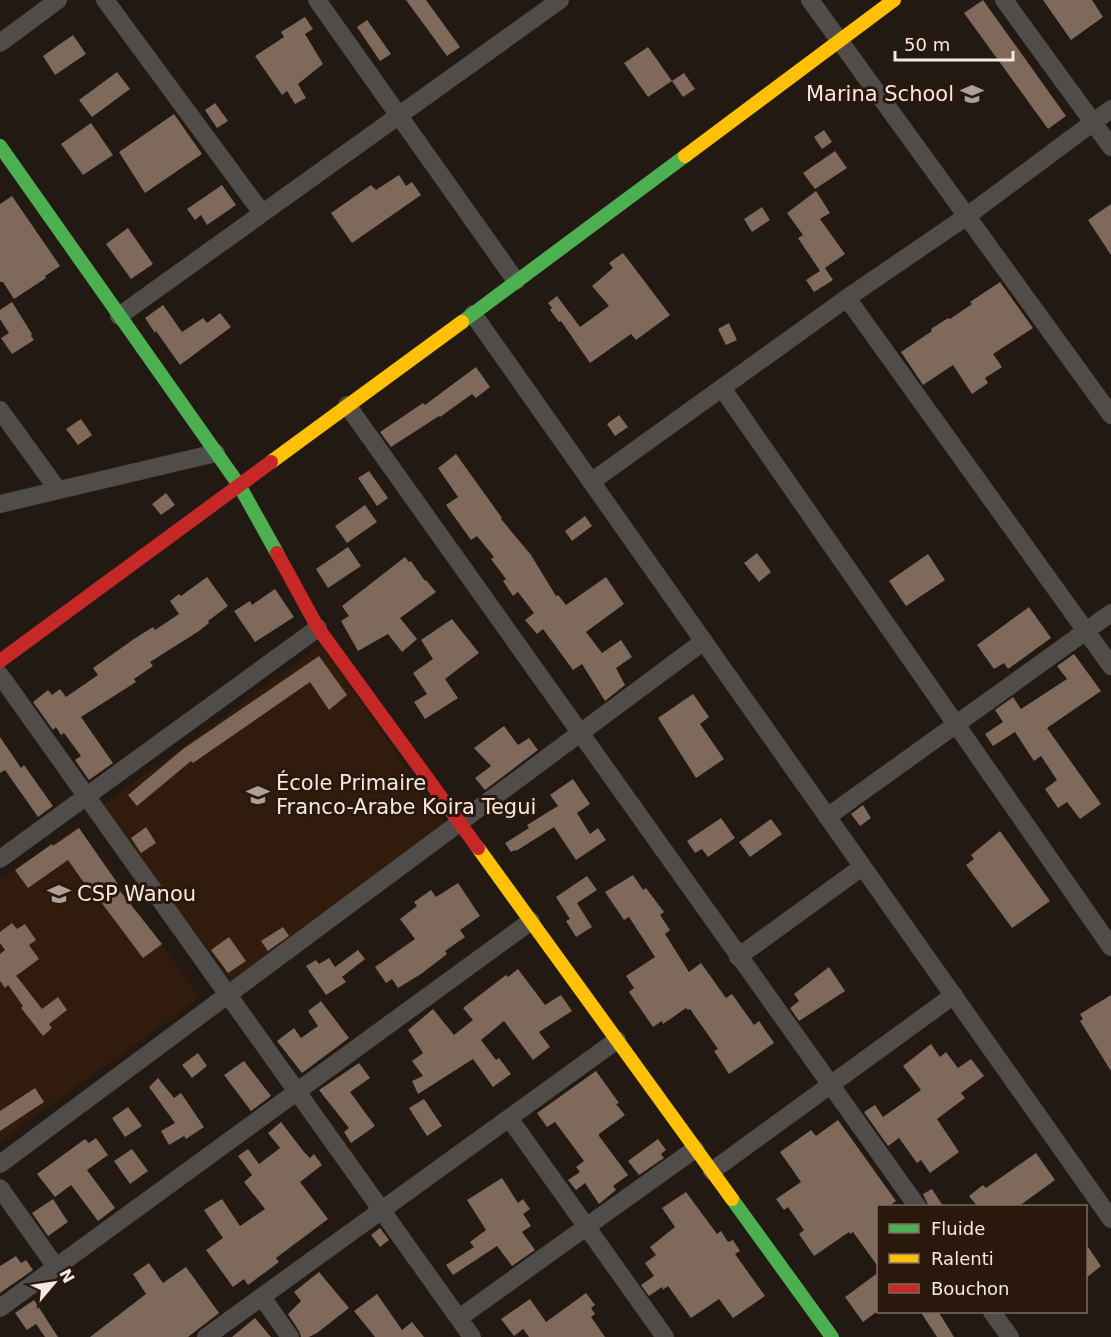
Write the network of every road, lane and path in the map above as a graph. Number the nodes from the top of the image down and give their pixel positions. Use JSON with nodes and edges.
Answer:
{"nodes":[{"id":1,"x":58,"y":0,"type":"edge"},
{"id":2,"x":105,"y":0,"type":"edge"},
{"id":3,"x":317,"y":0,"type":"edge"},
{"id":4,"x":560,"y":0,"type":"edge"},
{"id":5,"x":894,"y":0,"type":"edge"},
{"id":6,"x":1004,"y":0,"type":"edge"},
{"id":7,"x":814,"y":3,"type":"edge"},
{"id":8,"x":839,"y":40,"type":"junction"},
{"id":9,"x":0,"y":43,"type":"edge"},
{"id":10,"x":1111,"y":109,"type":"edge"},
{"id":11,"x":399,"y":115,"type":"junction"},
{"id":12,"x":1093,"y":122,"type":"junction"},
{"id":13,"x":0,"y":146,"type":"edge"},
{"id":14,"x":1111,"y":147,"type":"edge"},
{"id":15,"x":262,"y":213,"type":"junction"},
{"id":16,"x":967,"y":216,"type":"junction"},
{"id":17,"x":516,"y":281,"type":"junction"},
{"id":18,"x":847,"y":298,"type":"junction"},
{"id":19,"x":473,"y":314,"type":"junction"},
{"id":20,"x":119,"y":316,"type":"junction"},
{"id":21,"x":722,"y":388,"type":"junction"},
{"id":22,"x":347,"y":405,"type":"junction"},
{"id":23,"x":0,"y":410,"type":"edge"},
{"id":24,"x":1111,"y":415,"type":"edge"},
{"id":25,"x":216,"y":453,"type":"junction"},
{"id":26,"x":591,"y":482,"type":"junction"},
{"id":27,"x":239,"y":485,"type":"junction"},
{"id":28,"x":58,"y":490,"type":"junction"},
{"id":29,"x":0,"y":504,"type":"edge"},
{"id":30,"x":1111,"y":613,"type":"edge"},
{"id":31,"x":318,"y":628,"type":"junction"},
{"id":32,"x":1086,"y":631,"type":"junction"},
{"id":33,"x":704,"y":641,"type":"junction"},
{"id":34,"x":0,"y":661,"type":"edge"},
{"id":35,"x":1111,"y":666,"type":"edge"},
{"id":36,"x":0,"y":675,"type":"edge"},
{"id":37,"x":956,"y":724,"type":"junction"},
{"id":38,"x":580,"y":734,"type":"junction"},
{"id":39,"x":87,"y":796,"type":"junction"},
{"id":40,"x":828,"y":817,"type":"junction"},
{"id":41,"x":459,"y":823,"type":"junction"},
{"id":42,"x":0,"y":859,"type":"edge"},
{"id":43,"x":862,"y":867,"type":"junction"},
{"id":44,"x":531,"y":921,"type":"junction"},
{"id":45,"x":1111,"y":946,"type":"edge"},
{"id":46,"x":738,"y":957,"type":"junction"},
{"id":47,"x":228,"y":995,"type":"junction"},
{"id":48,"x":954,"y":995,"type":"junction"},
{"id":49,"x":617,"y":1040,"type":"junction"},
{"id":50,"x":830,"y":1085,"type":"junction"},
{"id":51,"x":297,"y":1092,"type":"junction"},
{"id":52,"x":509,"y":1118,"type":"junction"},
{"id":53,"x":695,"y":1149,"type":"junction"},
{"id":54,"x":0,"y":1164,"type":"edge"},
{"id":55,"x":712,"y":1172,"type":"junction"},
{"id":56,"x":0,"y":1188,"type":"edge"},
{"id":57,"x":916,"y":1205,"type":"edge"},
{"id":58,"x":382,"y":1210,"type":"junction"},
{"id":59,"x":1111,"y":1219,"type":"edge"},
{"id":60,"x":586,"y":1227,"type":"junction"},
{"id":61,"x":56,"y":1267,"type":"junction"},
{"id":62,"x":262,"y":1297,"type":"junction"},
{"id":63,"x":0,"y":1308,"type":"edge"},
{"id":64,"x":993,"y":1313,"type":"edge"},
{"id":65,"x":459,"y":1318,"type":"junction"},
{"id":66,"x":206,"y":1337,"type":"edge"},
{"id":67,"x":290,"y":1337,"type":"edge"},
{"id":68,"x":472,"y":1337,"type":"edge"},
{"id":69,"x":665,"y":1337,"type":"edge"},
{"id":70,"x":832,"y":1337,"type":"edge"},
{"id":71,"x":1010,"y":1337,"type":"edge"}],
"edges":[{"from":1,"to":9,"type":"street"},
{"from":2,"to":15,"type":"street"},
{"from":3,"to":11,"type":"street"},
{"from":4,"to":11,"type":"street"},
{"from":5,"to":8,"type":"street"},
{"from":6,"to":12,"type":"street"},
{"from":7,"to":8,"type":"street"},
{"from":8,"to":16,"type":"street"},
{"from":8,"to":17,"type":"street"},
{"from":10,"to":12,"type":"street"},
{"from":11,"to":15,"type":"street"},
{"from":11,"to":17,"type":"street"},
{"from":12,"to":14,"type":"street"},
{"from":12,"to":16,"type":"street"},
{"from":13,"to":20,"type":"street"},
{"from":15,"to":20,"type":"street"},
{"from":16,"to":18,"type":"street"},
{"from":16,"to":24,"type":"street"},
{"from":17,"to":19,"type":"street"},
{"from":18,"to":21,"type":"street"},
{"from":18,"to":32,"type":"street"},
{"from":19,"to":22,"type":"street"},
{"from":19,"to":26,"type":"street"},
{"from":20,"to":25,"type":"street"},
{"from":21,"to":26,"type":"street"},
{"from":21,"to":37,"type":"street"},
{"from":22,"to":27,"type":"street"},
{"from":22,"to":38,"type":"street"},
{"from":23,"to":28,"type":"street"},
{"from":25,"to":27,"type":"street"},
{"from":25,"to":28,"type":"street"},
{"from":26,"to":33,"type":"street"},
{"from":27,"to":31,"type":"street"},
{"from":27,"to":34,"type":"street"},
{"from":28,"to":29,"type":"street"},
{"from":30,"to":32,"type":"street"},
{"from":31,"to":39,"type":"street"},
{"from":31,"to":41,"type":"street"},
{"from":32,"to":35,"type":"street"},
{"from":32,"to":37,"type":"street"},
{"from":33,"to":38,"type":"street"},
{"from":33,"to":40,"type":"street"},
{"from":36,"to":39,"type":"street"},
{"from":37,"to":40,"type":"street"},
{"from":37,"to":45,"type":"street"},
{"from":38,"to":41,"type":"street"},
{"from":38,"to":46,"type":"street"},
{"from":39,"to":42,"type":"street"},
{"from":39,"to":47,"type":"street"},
{"from":40,"to":43,"type":"street"},
{"from":41,"to":44,"type":"street"},
{"from":41,"to":47,"type":"street"},
{"from":43,"to":46,"type":"street"},
{"from":43,"to":48,"type":"street"},
{"from":44,"to":49,"type":"street"},
{"from":44,"to":51,"type":"street"},
{"from":46,"to":50,"type":"street"},
{"from":47,"to":51,"type":"street"},
{"from":47,"to":54,"type":"street"},
{"from":48,"to":50,"type":"street"},
{"from":48,"to":59,"type":"street"},
{"from":49,"to":52,"type":"street"},
{"from":49,"to":53,"type":"street"},
{"from":50,"to":55,"type":"street"},
{"from":50,"to":57,"type":"street"},
{"from":51,"to":58,"type":"street"},
{"from":51,"to":61,"type":"street"},
{"from":52,"to":58,"type":"street"},
{"from":52,"to":60,"type":"street"},
{"from":53,"to":55,"type":"street"},
{"from":53,"to":60,"type":"street"},
{"from":55,"to":70,"type":"street"},
{"from":56,"to":61,"type":"street"},
{"from":58,"to":62,"type":"street"},
{"from":58,"to":65,"type":"street"},
{"from":60,"to":65,"type":"street"},
{"from":60,"to":69,"type":"street"},
{"from":61,"to":63,"type":"street"},
{"from":62,"to":66,"type":"street"},
{"from":62,"to":67,"type":"street"},
{"from":64,"to":71,"type":"street"},
{"from":65,"to":68,"type":"street"}]}
